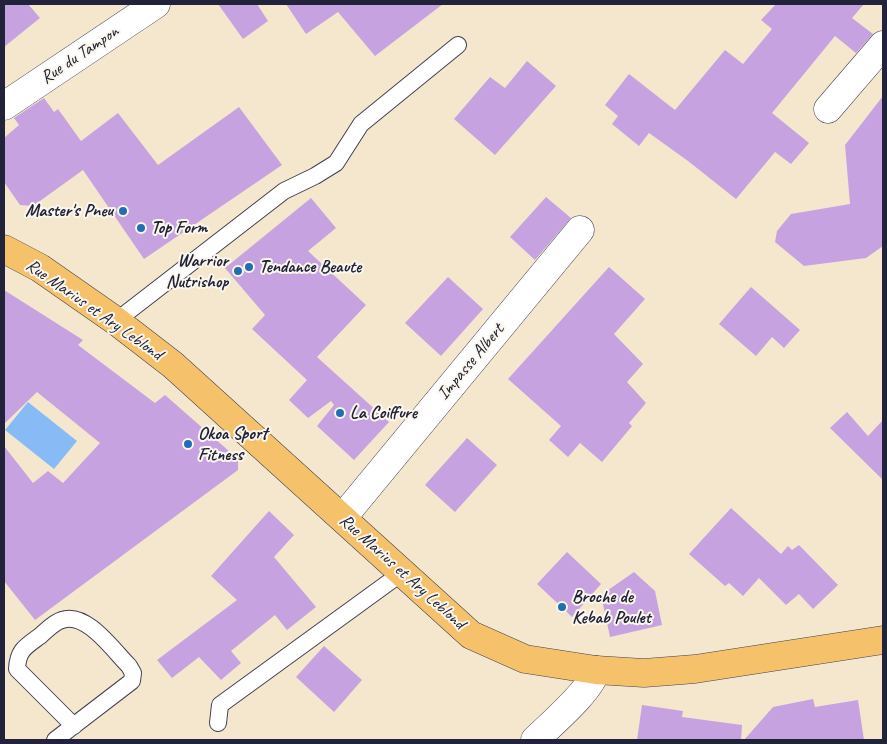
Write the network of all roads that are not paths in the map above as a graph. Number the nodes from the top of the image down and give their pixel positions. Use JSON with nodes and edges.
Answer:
{"nodes":[{"id":1,"x":156,"y":4,"type":"edge"},
{"id":2,"x":458,"y":45,"type":"dead end"},
{"id":3,"x":883,"y":45,"type":"edge"},
{"id":4,"x":4,"y":106,"type":"edge"},
{"id":5,"x":828,"y":109,"type":"dead end"},
{"id":6,"x":580,"y":230,"type":"dead end"},
{"id":7,"x":4,"y":249,"type":"edge"},
{"id":8,"x":116,"y":322,"type":"junction"},
{"id":9,"x":343,"y":517,"type":"junction"},
{"id":10,"x":403,"y":572,"type":"junction"},
{"id":11,"x":883,"y":640,"type":"edge"},
{"id":12,"x":596,"y":670,"type":"junction"},
{"id":13,"x":218,"y":724,"type":"dead end"},
{"id":14,"x":74,"y":726,"type":"junction"},
{"id":15,"x":55,"y":740,"type":"edge"},
{"id":16,"x":535,"y":740,"type":"edge"}],
"edges":[{"from":1,"to":4,"type":"street","name":"Rue du Tampon"},
{"from":2,"to":8,"type":"lane"},
{"from":3,"to":5,"type":"street"},
{"from":6,"to":9,"type":"street","name":"Impasse Albert"},
{"from":7,"to":8,"type":"main road","name":"Rue Marius et Ary Leblond"},
{"from":8,"to":9,"type":"main road","name":"Rue Marius et Ary Leblond"},
{"from":9,"to":10,"type":"main road","name":"Rue Marius et Ary Leblond"},
{"from":10,"to":12,"type":"main road","name":"Rue Marius et Ary Leblond"},
{"from":10,"to":13,"type":"lane"},
{"from":11,"to":12,"type":"main road","name":"Rue Marius et Ary Leblond"},
{"from":12,"to":16,"type":"street"},
{"from":14,"to":14,"type":"lane"},
{"from":14,"to":15,"type":"lane"}]}
